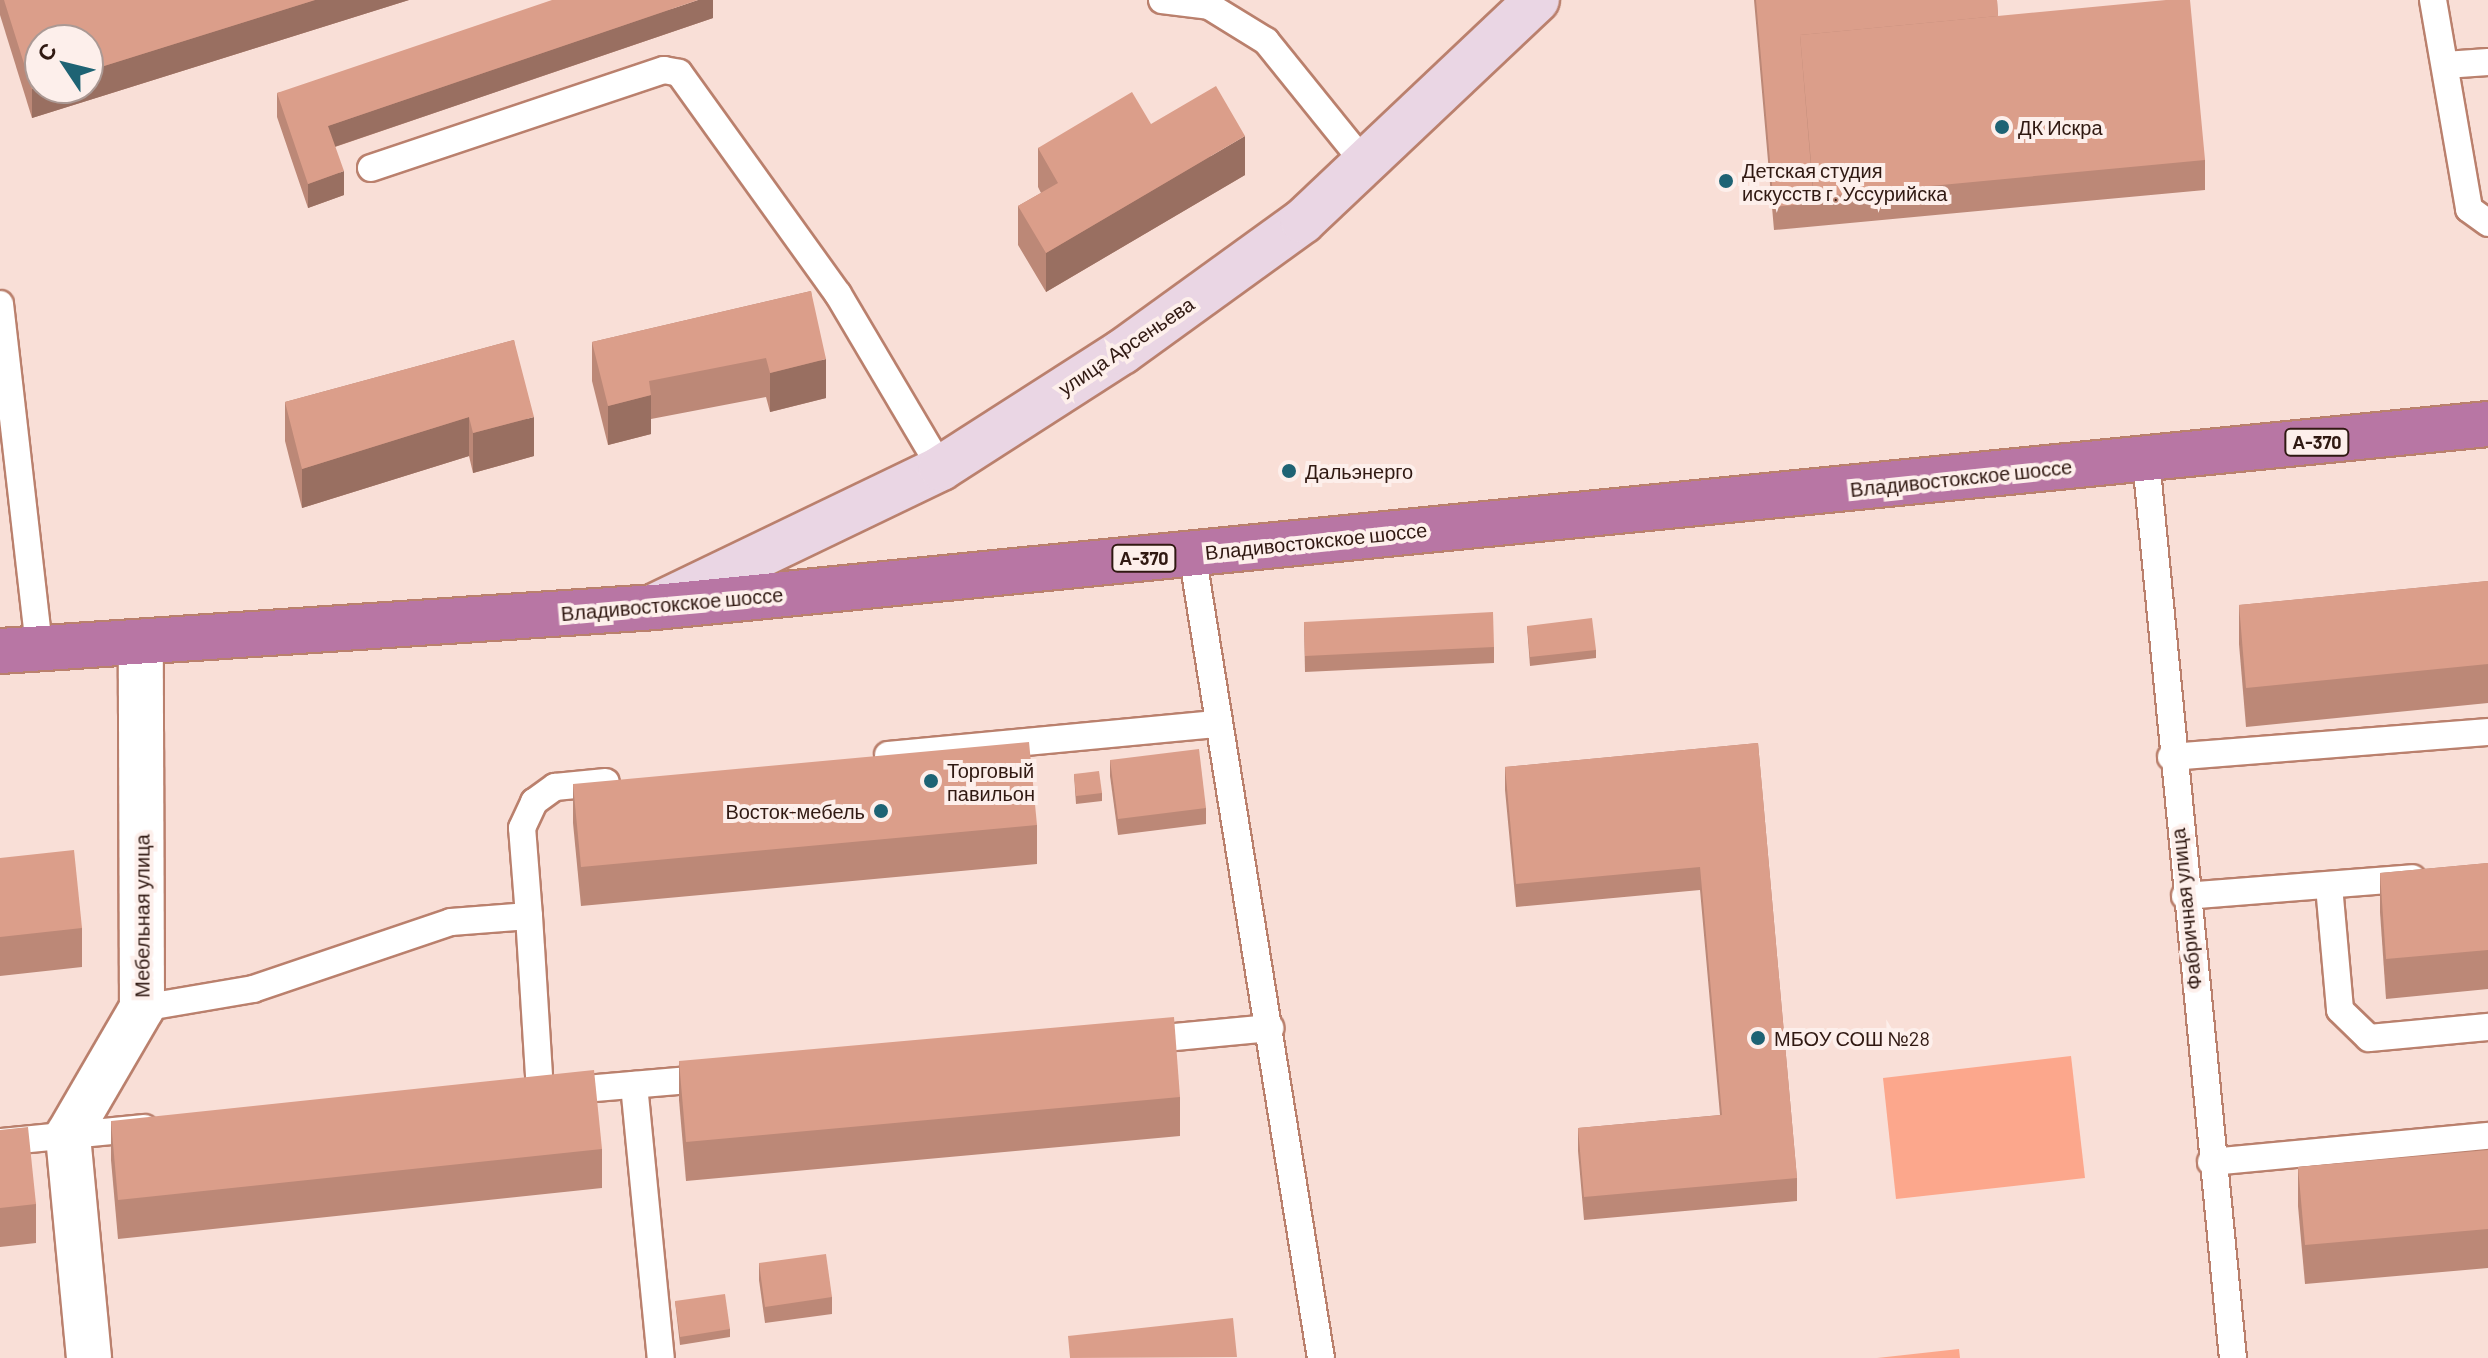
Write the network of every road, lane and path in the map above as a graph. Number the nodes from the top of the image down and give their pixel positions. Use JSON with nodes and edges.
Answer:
{"nodes":[{"id":1,"x":1162,"y":0,"type":"edge"},
{"id":2,"x":1537,"y":0,"type":"edge"},
{"id":3,"x":2433,"y":0,"type":"edge"},
{"id":4,"x":2488,"y":62,"type":"edge"},
{"id":5,"x":2445,"y":65,"type":"junction"},
{"id":6,"x":1367,"y":166,"type":"junction"},
{"id":7,"x":371,"y":168,"type":"dead end"},
{"id":8,"x":2488,"y":223,"type":"edge"},
{"id":9,"x":0,"y":304,"type":"edge"},
{"id":10,"x":2488,"y":424,"type":"edge"},
{"id":11,"x":2146,"y":460,"type":"junction"},
{"id":12,"x":941,"y":468,"type":"junction"},
{"id":13,"x":1192,"y":553,"type":"junction"},
{"id":14,"x":655,"y":607,"type":"junction"},
{"id":15,"x":141,"y":645,"type":"junction"},
{"id":16,"x":20,"y":652,"type":"edge"},
{"id":17,"x":1219,"y":724,"type":"junction"},
{"id":18,"x":2488,"y":732,"type":"edge"},
{"id":19,"x":2171,"y":757,"type":"junction"},
{"id":20,"x":856,"y":758,"type":"edge"},
{"id":21,"x":634,"y":780,"type":"edge"},
{"id":22,"x":2440,"y":876,"type":"edge"},
{"id":23,"x":2329,"y":886,"type":"junction"},
{"id":24,"x":2185,"y":896,"type":"junction"},
{"id":25,"x":529,"y":916,"type":"junction"},
{"id":26,"x":142,"y":1008,"type":"junction"},
{"id":27,"x":2488,"y":1027,"type":"edge"},
{"id":28,"x":1270,"y":1028,"type":"junction"},
{"id":29,"x":1111,"y":1043,"type":"edge"},
{"id":30,"x":745,"y":1075,"type":"edge"},
{"id":31,"x":634,"y":1085,"type":"junction"},
{"id":32,"x":540,"y":1092,"type":"junction"},
{"id":33,"x":508,"y":1095,"type":"edge"},
{"id":34,"x":178,"y":1125,"type":"edge"},
{"id":35,"x":68,"y":1135,"type":"junction"},
{"id":36,"x":2488,"y":1136,"type":"edge"},
{"id":37,"x":0,"y":1142,"type":"edge"},
{"id":38,"x":2211,"y":1162,"type":"junction"},
{"id":39,"x":89,"y":1358,"type":"edge"},
{"id":40,"x":661,"y":1358,"type":"edge"},
{"id":41,"x":1321,"y":1358,"type":"edge"},
{"id":42,"x":2233,"y":1358,"type":"edge"}],
"edges":[{"from":1,"to":6,"type":"lane"},
{"from":2,"to":6,"type":"street","name":"улица Арсеньева"},
{"from":3,"to":5,"type":"lane"},
{"from":4,"to":5,"type":"lane"},
{"from":5,"to":8,"type":"lane"},
{"from":6,"to":12,"type":"street","name":"улица Арсеньева"},
{"from":7,"to":12,"type":"lane"},
{"from":9,"to":16,"type":"lane"},
{"from":10,"to":11,"type":"highway","name":"Владивостокское шоссе","number":"А-370"},
{"from":11,"to":13,"type":"highway","name":"Владивостокское шоссе","number":"А-370"},
{"from":11,"to":19,"type":"lane","name":"Фабричная улица"},
{"from":12,"to":14,"type":"street","name":"улица Арсеньева"},
{"from":13,"to":14,"type":"highway","name":"Владивостокское шоссе","number":"А-370"},
{"from":13,"to":17,"type":"lane"},
{"from":14,"to":15,"type":"highway","name":"Владивостокское шоссе","number":"А-370"},
{"from":15,"to":16,"type":"highway","name":"Владивостокское шоссе","number":"А-370"},
{"from":15,"to":26,"type":"street","name":"Мебельная улица"},
{"from":17,"to":20,"type":"lane"},
{"from":17,"to":28,"type":"lane"},
{"from":18,"to":19,"type":"lane"},
{"from":19,"to":24,"type":"lane","name":"Фабричная улица"},
{"from":21,"to":25,"type":"lane"},
{"from":22,"to":23,"type":"lane"},
{"from":23,"to":24,"type":"lane"},
{"from":23,"to":27,"type":"lane"},
{"from":24,"to":38,"type":"lane","name":"Фабричная улица"},
{"from":25,"to":26,"type":"lane"},
{"from":25,"to":32,"type":"lane"},
{"from":26,"to":35,"type":"street","name":"Мебельная улица"},
{"from":28,"to":29,"type":"lane"},
{"from":28,"to":41,"type":"lane"},
{"from":30,"to":31,"type":"lane"},
{"from":31,"to":32,"type":"lane"},
{"from":31,"to":40,"type":"lane"},
{"from":32,"to":33,"type":"lane"},
{"from":34,"to":35,"type":"lane"},
{"from":35,"to":37,"type":"lane"},
{"from":35,"to":39,"type":"street"},
{"from":36,"to":38,"type":"lane"},
{"from":38,"to":42,"type":"lane","name":"Фабричная улица"}]}
